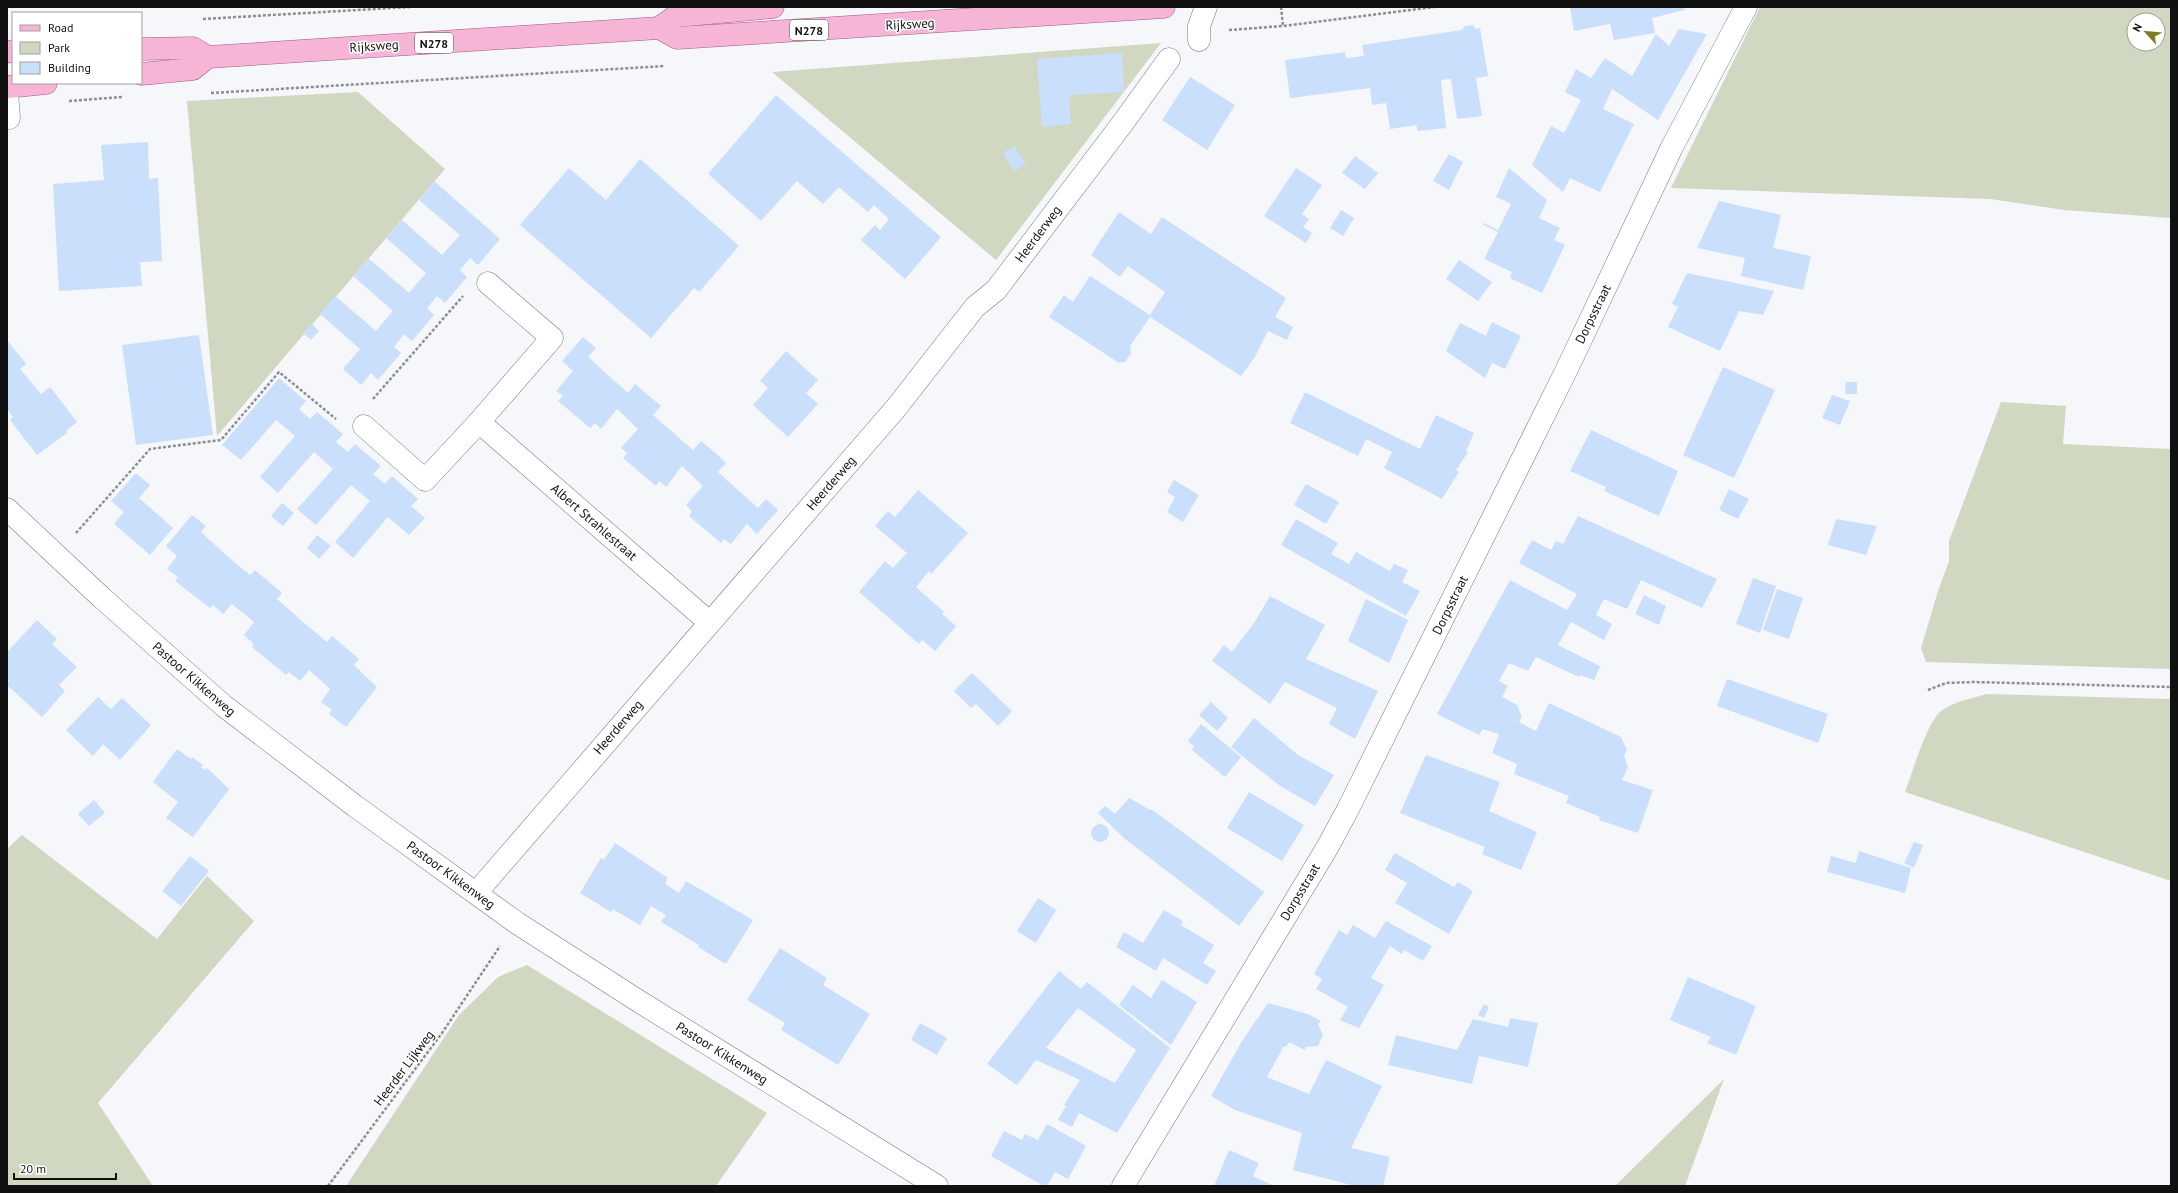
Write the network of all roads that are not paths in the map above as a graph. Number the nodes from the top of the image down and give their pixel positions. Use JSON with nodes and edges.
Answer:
{"nodes":[{"id":1,"x":773,"y":7,"type":"edge"},
{"id":2,"x":1164,"y":7,"type":"edge"},
{"id":3,"x":1206,"y":7,"type":"edge"},
{"id":4,"x":1746,"y":7,"type":"edge"},
{"id":5,"x":659,"y":28,"type":"junction"},
{"id":6,"x":1199,"y":36,"type":"road end"},
{"id":7,"x":142,"y":49,"type":"edge"},
{"id":8,"x":208,"y":57,"type":"junction"},
{"id":9,"x":1169,"y":59,"type":"dead end"},
{"id":10,"x":142,"y":74,"type":"edge"},
{"id":11,"x":33,"y":84,"type":"edge"},
{"id":12,"x":7,"y":86,"type":"edge"},
{"id":13,"x":7,"y":93,"type":"edge"},
{"id":14,"x":9,"y":118,"type":"dead end"},
{"id":15,"x":488,"y":283,"type":"dead end"},
{"id":16,"x":479,"y":422,"type":"junction"},
{"id":17,"x":364,"y":426,"type":"dead end"},
{"id":18,"x":7,"y":509,"type":"edge"},
{"id":19,"x":709,"y":622,"type":"junction"},
{"id":20,"x":476,"y":893,"type":"junction"},
{"id":21,"x":937,"y":1186,"type":"edge"},
{"id":22,"x":1123,"y":1186,"type":"edge"}],
"edges":[{"from":1,"to":5,"type":"main road"},
{"from":2,"to":5,"type":"main road","name":"Rijksweg","number":"N278"},
{"from":3,"to":6,"type":"street"},
{"from":4,"to":22,"type":"street","name":"Dorpsstraat"},
{"from":5,"to":8,"type":"main road","name":"Rijksweg","number":"N278"},
{"from":7,"to":8,"type":"main road"},
{"from":8,"to":10,"type":"main road"},
{"from":9,"to":19,"type":"street","name":"Heerderweg"},
{"from":11,"to":12,"type":"main road"},
{"from":13,"to":14,"type":"street"},
{"from":15,"to":16,"type":"street"},
{"from":16,"to":17,"type":"street"},
{"from":16,"to":19,"type":"street","name":"Albert Strahlestraat"},
{"from":18,"to":20,"type":"street","name":"Pastoor Kikkenweg"},
{"from":19,"to":20,"type":"street","name":"Heerderweg"},
{"from":20,"to":21,"type":"street","name":"Pastoor Kikkenweg"}]}
